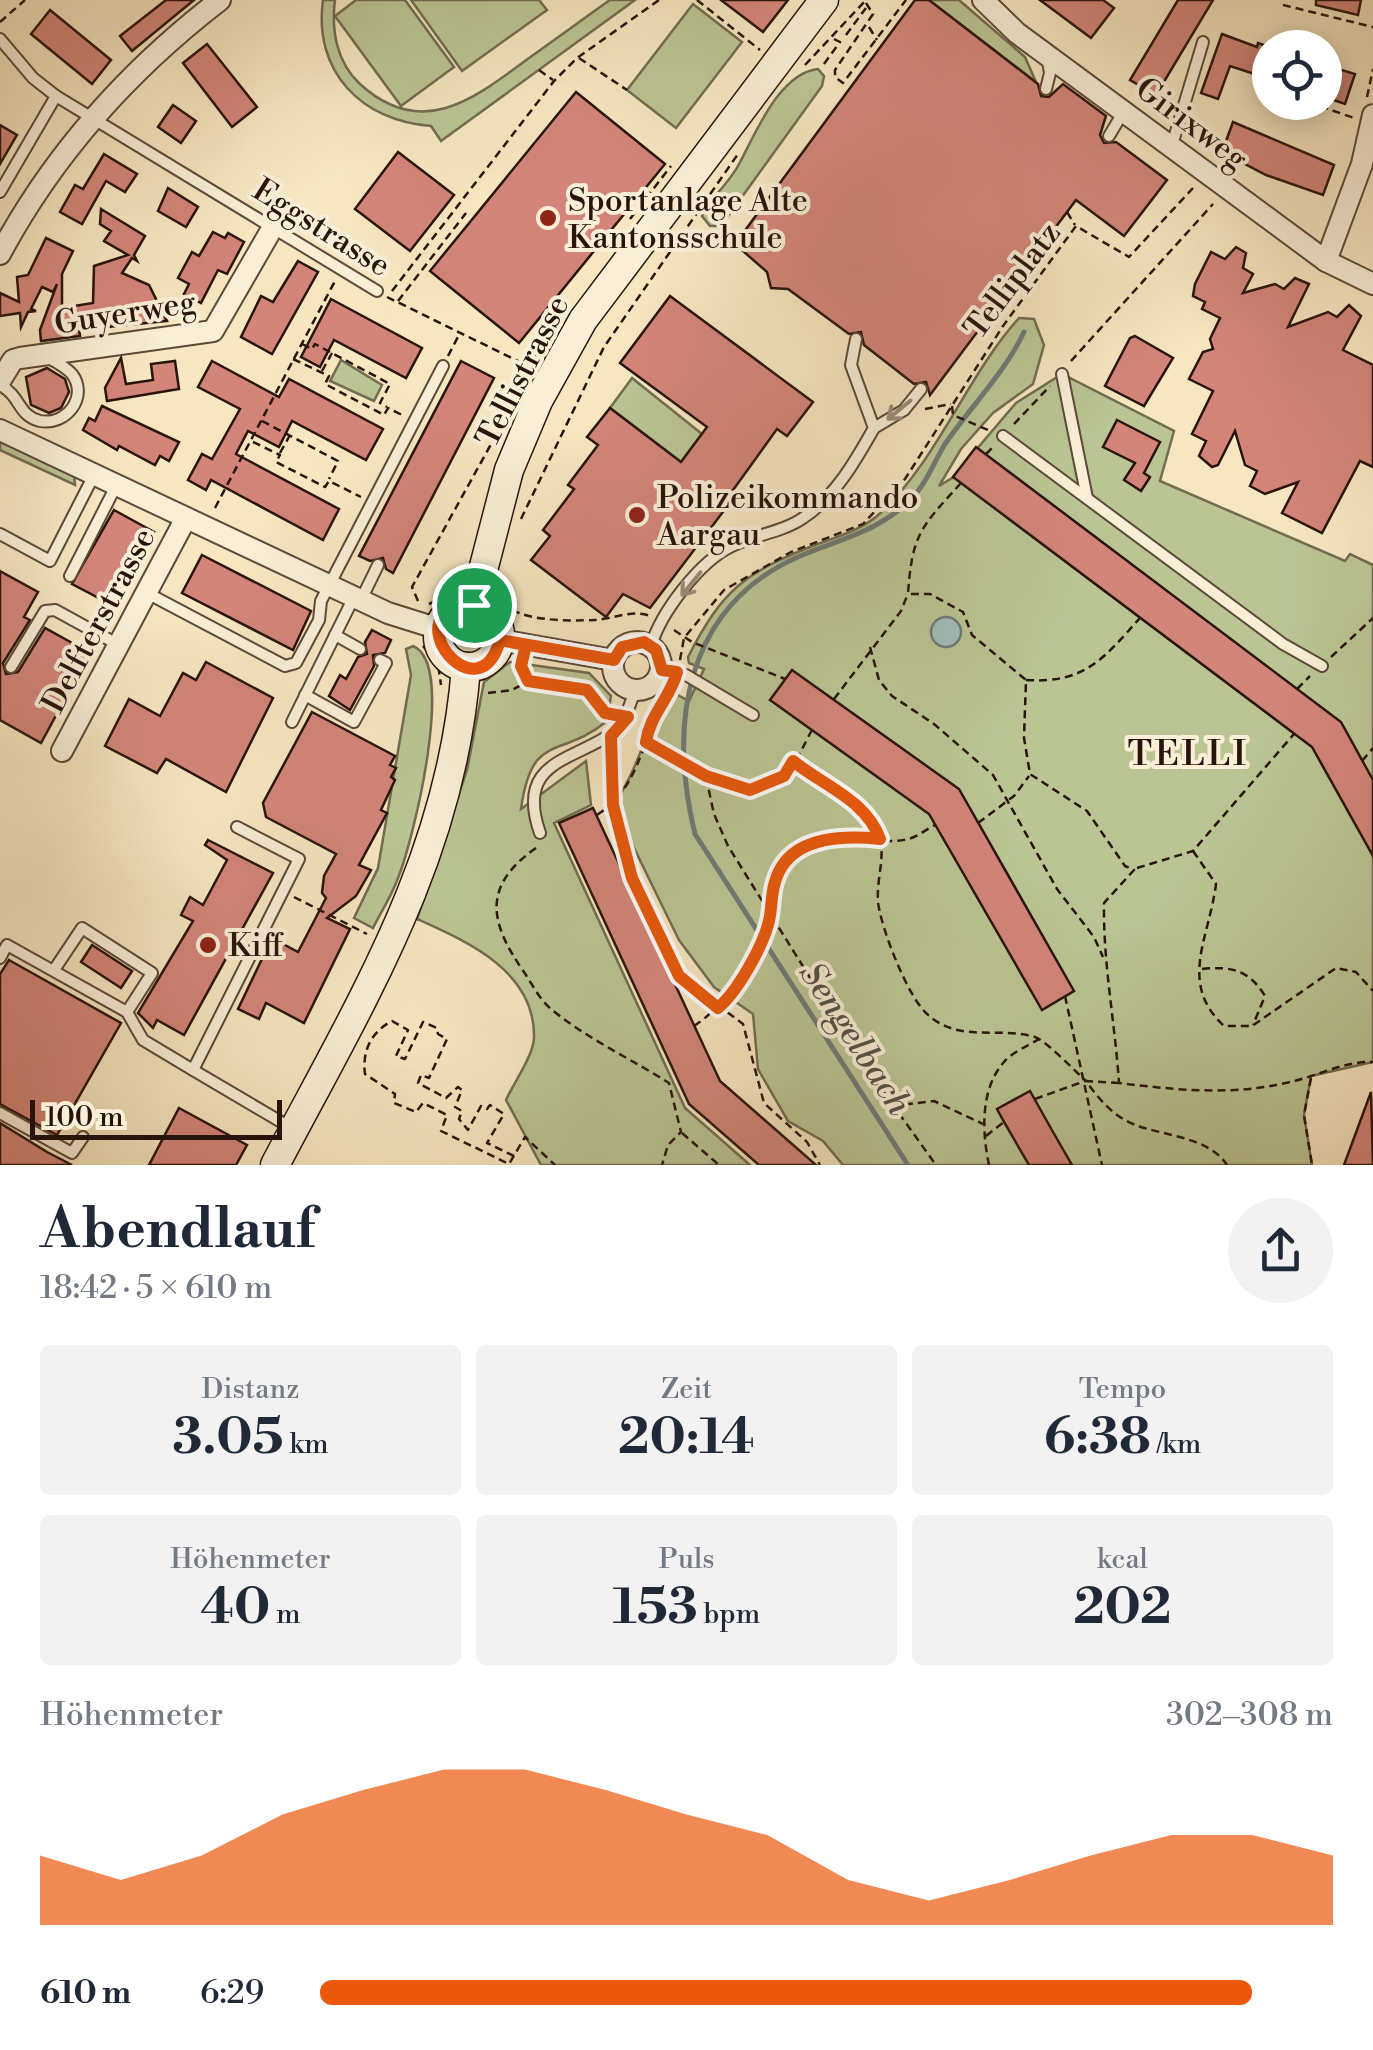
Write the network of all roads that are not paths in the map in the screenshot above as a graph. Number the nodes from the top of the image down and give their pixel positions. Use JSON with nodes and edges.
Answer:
{"nodes":[{"id":1,"x":220,"y":0,"type":"edge"},
{"id":2,"x":824,"y":0,"type":"edge"},
{"id":3,"x":983,"y":0,"type":"edge"},
{"id":4,"x":0,"y":38,"type":"edge"},
{"id":5,"x":1203,"y":42,"type":"dead end"},
{"id":6,"x":1046,"y":55,"type":"junction"},
{"id":7,"x":6,"y":57,"type":"edge"},
{"id":8,"x":1046,"y":89,"type":"dead end"},
{"id":9,"x":56,"y":96,"type":"junction"},
{"id":10,"x":1125,"y":110,"type":"junction"},
{"id":11,"x":94,"y":118,"type":"junction"},
{"id":12,"x":1369,"y":120,"type":"edge"},
{"id":13,"x":1108,"y":136,"type":"dead end"},
{"id":14,"x":1172,"y":145,"type":"junction"},
{"id":15,"x":0,"y":192,"type":"edge"},
{"id":16,"x":273,"y":227,"type":"junction"},
{"id":17,"x":0,"y":254,"type":"edge"},
{"id":18,"x":1326,"y":261,"type":"junction"},
{"id":19,"x":1373,"y":284,"type":"edge"},
{"id":20,"x":382,"y":294,"type":"road end"},
{"id":21,"x":856,"y":339,"type":"dead end"},
{"id":22,"x":43,"y":355,"type":"junction"},
{"id":23,"x":442,"y":366,"type":"road end"},
{"id":24,"x":1062,"y":374,"type":"road end"},
{"id":25,"x":0,"y":383,"type":"edge"},
{"id":26,"x":921,"y":389,"type":"dead end"},
{"id":27,"x":874,"y":428,"type":"junction"},
{"id":28,"x":0,"y":430,"type":"edge"},
{"id":29,"x":1003,"y":436,"type":"road end"},
{"id":30,"x":94,"y":474,"type":"junction"},
{"id":31,"x":117,"y":485,"type":"junction"},
{"id":32,"x":1088,"y":499,"type":"junction"},
{"id":33,"x":195,"y":522,"type":"junction"},
{"id":34,"x":0,"y":534,"type":"edge"},
{"id":35,"x":378,"y":566,"type":"dead end"},
{"id":36,"x":70,"y":576,"type":"dead end"},
{"id":37,"x":329,"y":586,"type":"junction"},
{"id":38,"x":146,"y":593,"type":"junction"},
{"id":39,"x":357,"y":599,"type":"junction"},
{"id":40,"x":474,"y":605,"type":"junction"},
{"id":41,"x":439,"y":629,"type":"junction"},
{"id":42,"x":335,"y":636,"type":"junction"},
{"id":43,"x":513,"y":642,"type":"junction"},
{"id":44,"x":118,"y":644,"type":"junction"},
{"id":45,"x":651,"y":646,"type":"junction"},
{"id":46,"x":360,"y":649,"type":"dead end"},
{"id":47,"x":380,"y":660,"type":"dead end"},
{"id":48,"x":614,"y":660,"type":"junction"},
{"id":49,"x":1322,"y":666,"type":"road end"},
{"id":50,"x":466,"y":667,"type":"junction"},
{"id":51,"x":11,"y":668,"type":"dead end"},
{"id":52,"x":675,"y":672,"type":"junction"},
{"id":53,"x":635,"y":691,"type":"junction"},
{"id":54,"x":305,"y":695,"type":"junction"},
{"id":55,"x":753,"y":715,"type":"dead end"},
{"id":56,"x":292,"y":722,"type":"dead end"},
{"id":57,"x":62,"y":751,"type":"dead end"},
{"id":58,"x":237,"y":827,"type":"dead end"},
{"id":59,"x":540,"y":838,"type":"road end"},
{"id":60,"x":0,"y":958,"type":"edge"},
{"id":61,"x":54,"y":970,"type":"junction"},
{"id":62,"x":127,"y":1012,"type":"junction"},
{"id":63,"x":193,"y":1070,"type":"junction"},
{"id":64,"x":0,"y":1113,"type":"edge"},
{"id":65,"x":294,"y":1129,"type":"junction"},
{"id":66,"x":83,"y":1137,"type":"dead end"},
{"id":67,"x":274,"y":1165,"type":"edge"}],
"edges":[{"from":1,"to":11,"type":"street"},
{"from":2,"to":40,"type":"main road","name":"Tellistrasse"},
{"from":3,"to":6,"type":"street","name":"Girixweg"},
{"from":4,"to":7,"type":"lane","name":"Eggstrasse"},
{"from":5,"to":14,"type":"lane"},
{"from":6,"to":8,"type":"lane"},
{"from":6,"to":10,"type":"street","name":"Girixweg"},
{"from":7,"to":9,"type":"lane","name":"Eggstrasse"},
{"from":9,"to":11,"type":"lane","name":"Eggstrasse"},
{"from":9,"to":15,"type":"lane"},
{"from":10,"to":13,"type":"lane"},
{"from":10,"to":14,"type":"street","name":"Girixweg"},
{"from":11,"to":16,"type":"lane","name":"Eggstrasse"},
{"from":11,"to":17,"type":"street"},
{"from":12,"to":18,"type":"street"},
{"from":14,"to":18,"type":"street","name":"Girixweg"},
{"from":16,"to":20,"type":"lane","name":"Eggstrasse"},
{"from":16,"to":22,"type":"street","name":"Guyerweg"},
{"from":18,"to":19,"type":"street","name":"Girixweg"},
{"from":21,"to":27,"type":"lane"},
{"from":22,"to":25,"type":"street","name":"Guyerweg"},
{"from":22,"to":25,"type":"lane"},
{"from":23,"to":37,"type":"lane"},
{"from":24,"to":32,"type":"lane"},
{"from":26,"to":27,"type":"lane","one_way":true},
{"from":27,"to":45,"type":"lane","one_way":true},
{"from":28,"to":30,"type":"street","name":"Delfterstrasse"},
{"from":29,"to":32,"type":"lane"},
{"from":30,"to":31,"type":"street","name":"Delfterstrasse"},
{"from":30,"to":34,"type":"lane"},
{"from":31,"to":33,"type":"street","name":"Delfterstrasse"},
{"from":31,"to":36,"type":"lane"},
{"from":32,"to":49,"type":"lane"},
{"from":33,"to":37,"type":"street","name":"Delfterstrasse"},
{"from":33,"to":38,"type":"street","name":"Delfterstrasse"},
{"from":35,"to":39,"type":"lane"},
{"from":37,"to":38,"type":"lane"},
{"from":37,"to":39,"type":"street","name":"Delfterstrasse"},
{"from":38,"to":44,"type":"street","name":"Delfterstrasse"},
{"from":39,"to":41,"type":"street","name":"Delfterstrasse"},
{"from":39,"to":42,"type":"lane"},
{"from":40,"to":41,"type":"main road"},
{"from":40,"to":43,"type":"main road"},
{"from":41,"to":50,"type":"main road"},
{"from":42,"to":46,"type":"lane"},
{"from":42,"to":54,"type":"lane"},
{"from":43,"to":48,"type":"street"},
{"from":43,"to":50,"type":"main road"},
{"from":44,"to":51,"type":"lane"},
{"from":44,"to":57,"type":"street","name":"Delfterstrasse"},
{"from":45,"to":48,"type":"street"},
{"from":45,"to":52,"type":"street"},
{"from":47,"to":54,"type":"lane"},
{"from":48,"to":53,"type":"street"},
{"from":50,"to":65,"type":"main road"},
{"from":52,"to":53,"type":"street"},
{"from":52,"to":55,"type":"lane"},
{"from":53,"to":59,"type":"lane"},
{"from":54,"to":56,"type":"lane"},
{"from":58,"to":63,"type":"lane"},
{"from":60,"to":61,"type":"lane"},
{"from":61,"to":62,"type":"lane"},
{"from":61,"to":62,"type":"lane"},
{"from":62,"to":63,"type":"lane"},
{"from":63,"to":65,"type":"lane"},
{"from":64,"to":66,"type":"lane"},
{"from":65,"to":67,"type":"main road"}]}
